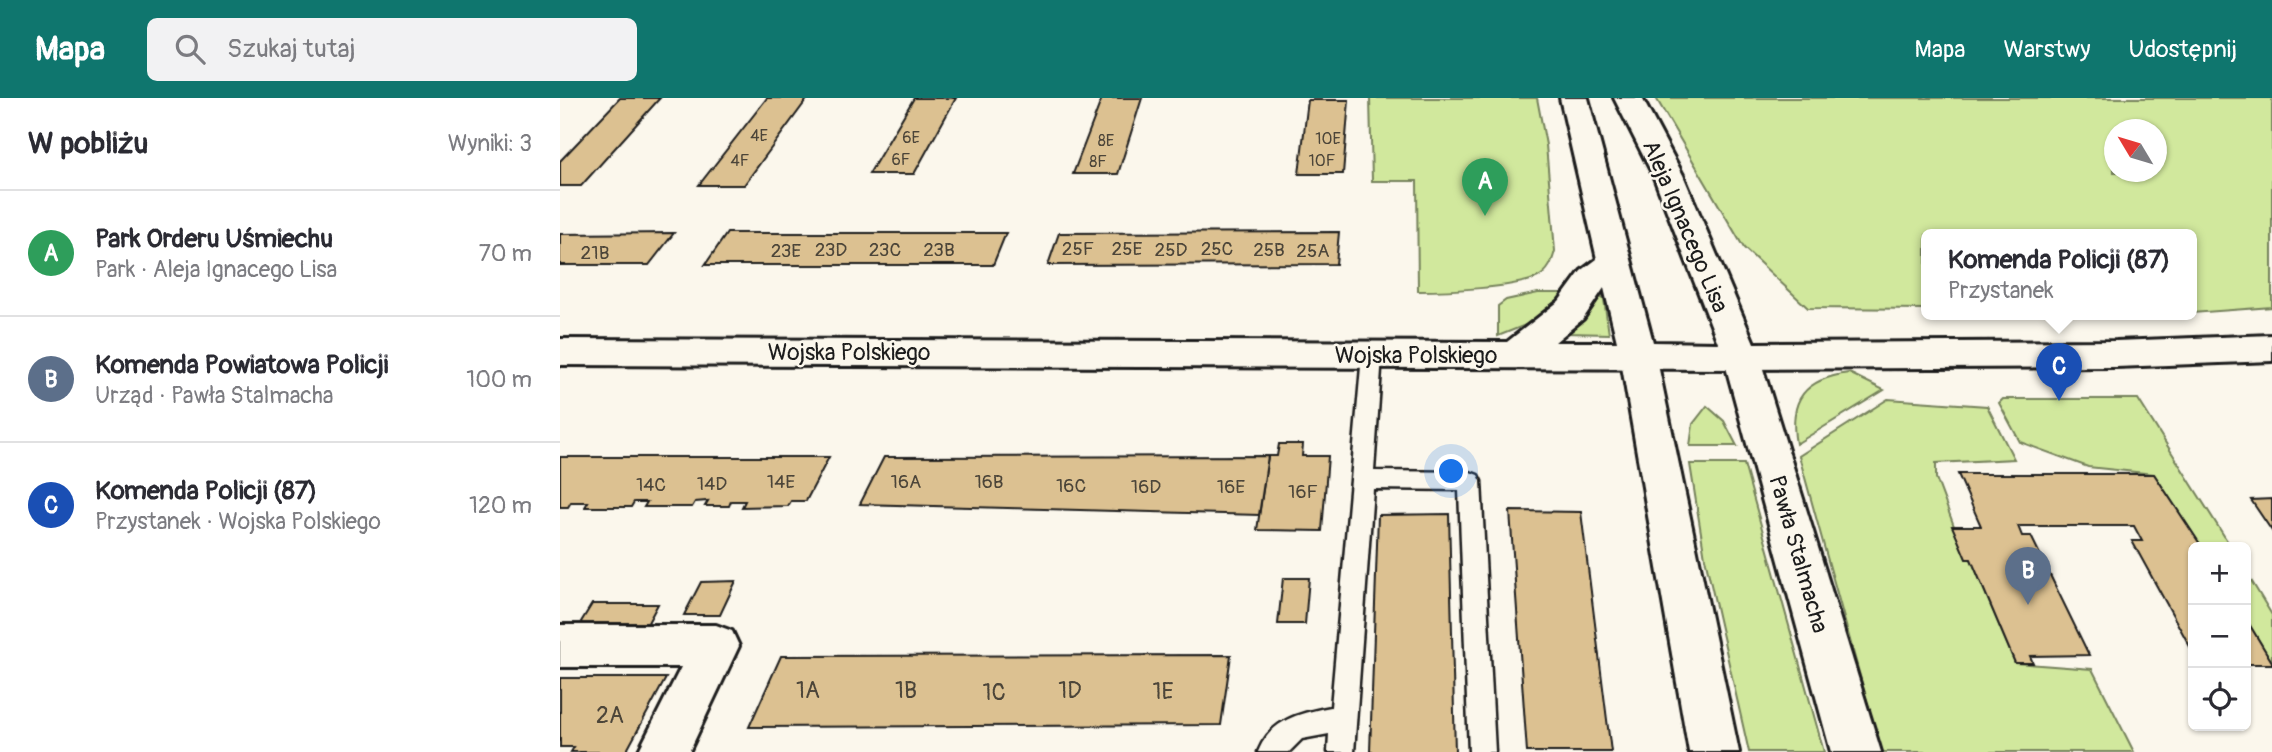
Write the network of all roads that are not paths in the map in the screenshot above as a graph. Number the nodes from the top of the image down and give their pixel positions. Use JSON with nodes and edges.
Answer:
{"nodes":[{"id":1,"x":1574,"y":98,"type":"edge"},
{"id":2,"x":1628,"y":98,"type":"edge"},
{"id":3,"x":1615,"y":262,"type":"junction"},
{"id":4,"x":2272,"y":348,"type":"edge"},
{"id":5,"x":560,"y":352,"type":"edge"},
{"id":6,"x":1372,"y":355,"type":"junction"},
{"id":7,"x":1515,"y":355,"type":"junction"},
{"id":8,"x":1638,"y":355,"type":"junction"},
{"id":9,"x":1741,"y":356,"type":"junction"},
{"id":10,"x":1361,"y":480,"type":"junction"},
{"id":11,"x":560,"y":646,"type":"edge"},
{"id":12,"x":1343,"y":718,"type":"junction"},
{"id":13,"x":663,"y":752,"type":"edge"},
{"id":14,"x":1271,"y":752,"type":"edge"},
{"id":15,"x":1341,"y":752,"type":"edge"},
{"id":16,"x":1482,"y":752,"type":"edge"},
{"id":17,"x":1714,"y":752,"type":"edge"},
{"id":18,"x":1856,"y":752,"type":"edge"}],
"edges":[{"from":1,"to":3,"type":"street"},
{"from":2,"to":9,"type":"street","name":"Aleja Ignacego Lisa"},
{"from":3,"to":7,"type":"street"},
{"from":3,"to":8,"type":"street"},
{"from":4,"to":9,"type":"street","name":"Wojska Polskiego"},
{"from":5,"to":6,"type":"street","name":"Wojska Polskiego"},
{"from":6,"to":7,"type":"street","name":"Wojska Polskiego"},
{"from":6,"to":10,"type":"lane"},
{"from":7,"to":8,"type":"street","name":"Wojska Polskiego"},
{"from":8,"to":9,"type":"street","name":"Wojska Polskiego"},
{"from":8,"to":17,"type":"street"},
{"from":9,"to":18,"type":"street","name":"Pawła Stalmacha"},
{"from":10,"to":12,"type":"lane"},
{"from":10,"to":16,"type":"lane"},
{"from":11,"to":13,"type":"street"},
{"from":12,"to":14,"type":"lane"},
{"from":12,"to":15,"type":"lane"}]}
